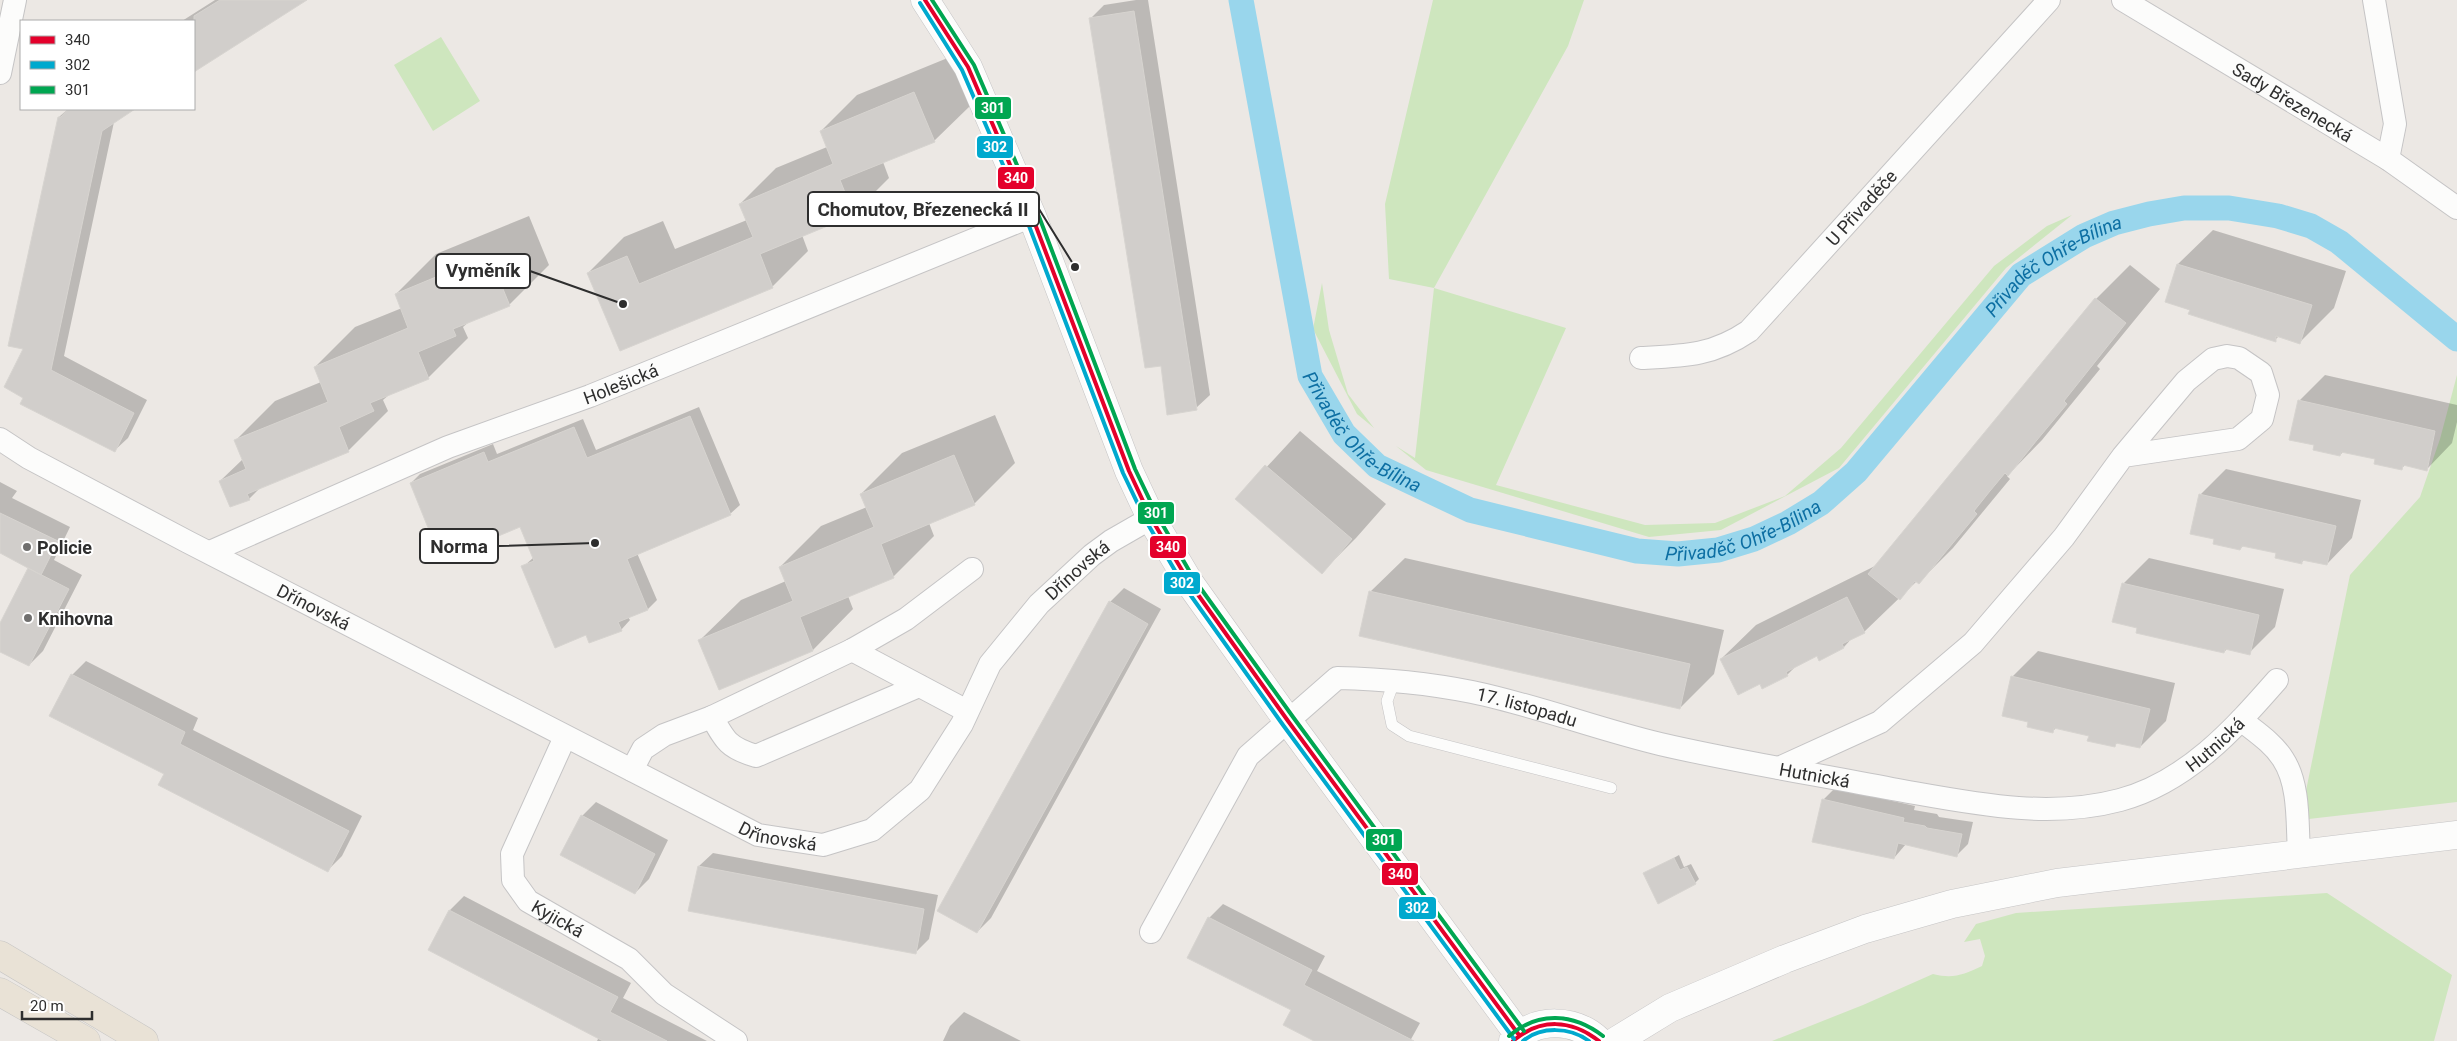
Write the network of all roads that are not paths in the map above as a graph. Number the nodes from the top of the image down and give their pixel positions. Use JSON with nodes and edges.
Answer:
{"nodes":[{"id":1,"x":15,"y":0,"type":"edge"},
{"id":2,"x":924,"y":0,"type":"edge"},
{"id":3,"x":2049,"y":0,"type":"edge"},
{"id":4,"x":2123,"y":0,"type":"edge"},
{"id":5,"x":2374,"y":0,"type":"edge"},
{"id":6,"x":0,"y":72,"type":"edge"},
{"id":7,"x":2388,"y":159,"type":"junction"},
{"id":8,"x":2457,"y":208,"type":"edge"},
{"id":9,"x":1032,"y":216,"type":"junction"},
{"id":10,"x":1641,"y":358,"type":"dead end"},
{"id":11,"x":0,"y":440,"type":"edge"},
{"id":12,"x":2123,"y":456,"type":"junction"},
{"id":13,"x":1151,"y":518,"type":"junction"},
{"id":14,"x":210,"y":552,"type":"junction"},
{"id":15,"x":972,"y":569,"type":"dead end"},
{"id":16,"x":852,"y":650,"type":"junction"},
{"id":17,"x":1395,"y":679,"type":"junction"},
{"id":18,"x":2277,"y":680,"type":"dead end"},
{"id":19,"x":918,"y":686,"type":"junction"},
{"id":20,"x":967,"y":711,"type":"junction"},
{"id":21,"x":712,"y":717,"type":"junction"},
{"id":22,"x":2241,"y":720,"type":"junction"},
{"id":23,"x":1288,"y":721,"type":"junction"},
{"id":24,"x":565,"y":737,"type":"junction"},
{"id":25,"x":1778,"y":768,"type":"junction"},
{"id":26,"x":632,"y":770,"type":"junction"},
{"id":27,"x":1611,"y":788,"type":"dead end"},
{"id":28,"x":2457,"y":835,"type":"edge"},
{"id":29,"x":2299,"y":853,"type":"junction"},
{"id":30,"x":1151,"y":932,"type":"dead end"},
{"id":31,"x":0,"y":955,"type":"edge"},
{"id":32,"x":0,"y":992,"type":"edge"},
{"id":33,"x":1516,"y":1038,"type":"edge"},
{"id":34,"x":86,"y":1041,"type":"edge"},
{"id":35,"x":144,"y":1041,"type":"edge"},
{"id":36,"x":736,"y":1041,"type":"edge"},
{"id":37,"x":1599,"y":1041,"type":"edge"},
{"id":38,"x":1616,"y":1041,"type":"edge"}],
"edges":[{"from":1,"to":6,"type":"street"},
{"from":2,"to":9,"type":"street"},
{"from":3,"to":10,"type":"street","name":"U Přivaděče"},
{"from":4,"to":7,"type":"street","name":"Sady Březenecká"},
{"from":5,"to":7,"type":"street"},
{"from":7,"to":8,"type":"street","name":"Sady Březenecká"},
{"from":9,"to":13,"type":"street"},
{"from":9,"to":14,"type":"street","name":"Holešická"},
{"from":11,"to":14,"type":"street","name":"Dřínovská"},
{"from":12,"to":12,"type":"street","name":"Hutnická"},
{"from":12,"to":25,"type":"street","name":"Hutnická"},
{"from":13,"to":20,"type":"street","name":"Dřínovská"},
{"from":13,"to":23,"type":"street"},
{"from":14,"to":24,"type":"street","name":"Dřínovská"},
{"from":15,"to":16,"type":"street"},
{"from":16,"to":19,"type":"street"},
{"from":16,"to":21,"type":"street"},
{"from":17,"to":23,"type":"street","name":"17. listopadu"},
{"from":17,"to":25,"type":"street","name":"17. listopadu"},
{"from":17,"to":27,"type":"lane"},
{"from":18,"to":22,"type":"street","name":"Hutnická"},
{"from":19,"to":20,"type":"street"},
{"from":19,"to":21,"type":"street"},
{"from":20,"to":26,"type":"street","name":"Dřínovská"},
{"from":21,"to":26,"type":"street"},
{"from":22,"to":25,"type":"street","name":"Hutnická"},
{"from":22,"to":29,"type":"street"},
{"from":23,"to":30,"type":"street","name":"17. listopadu"},
{"from":23,"to":33,"type":"street"},
{"from":24,"to":26,"type":"street","name":"Dřínovská"},
{"from":24,"to":36,"type":"street","name":"Kyjická"},
{"from":28,"to":29,"type":"street"},
{"from":29,"to":38,"type":"street"},
{"from":31,"to":35,"type":"highway"},
{"from":32,"to":34,"type":"highway"},
{"from":33,"to":37,"type":"street"}]}
